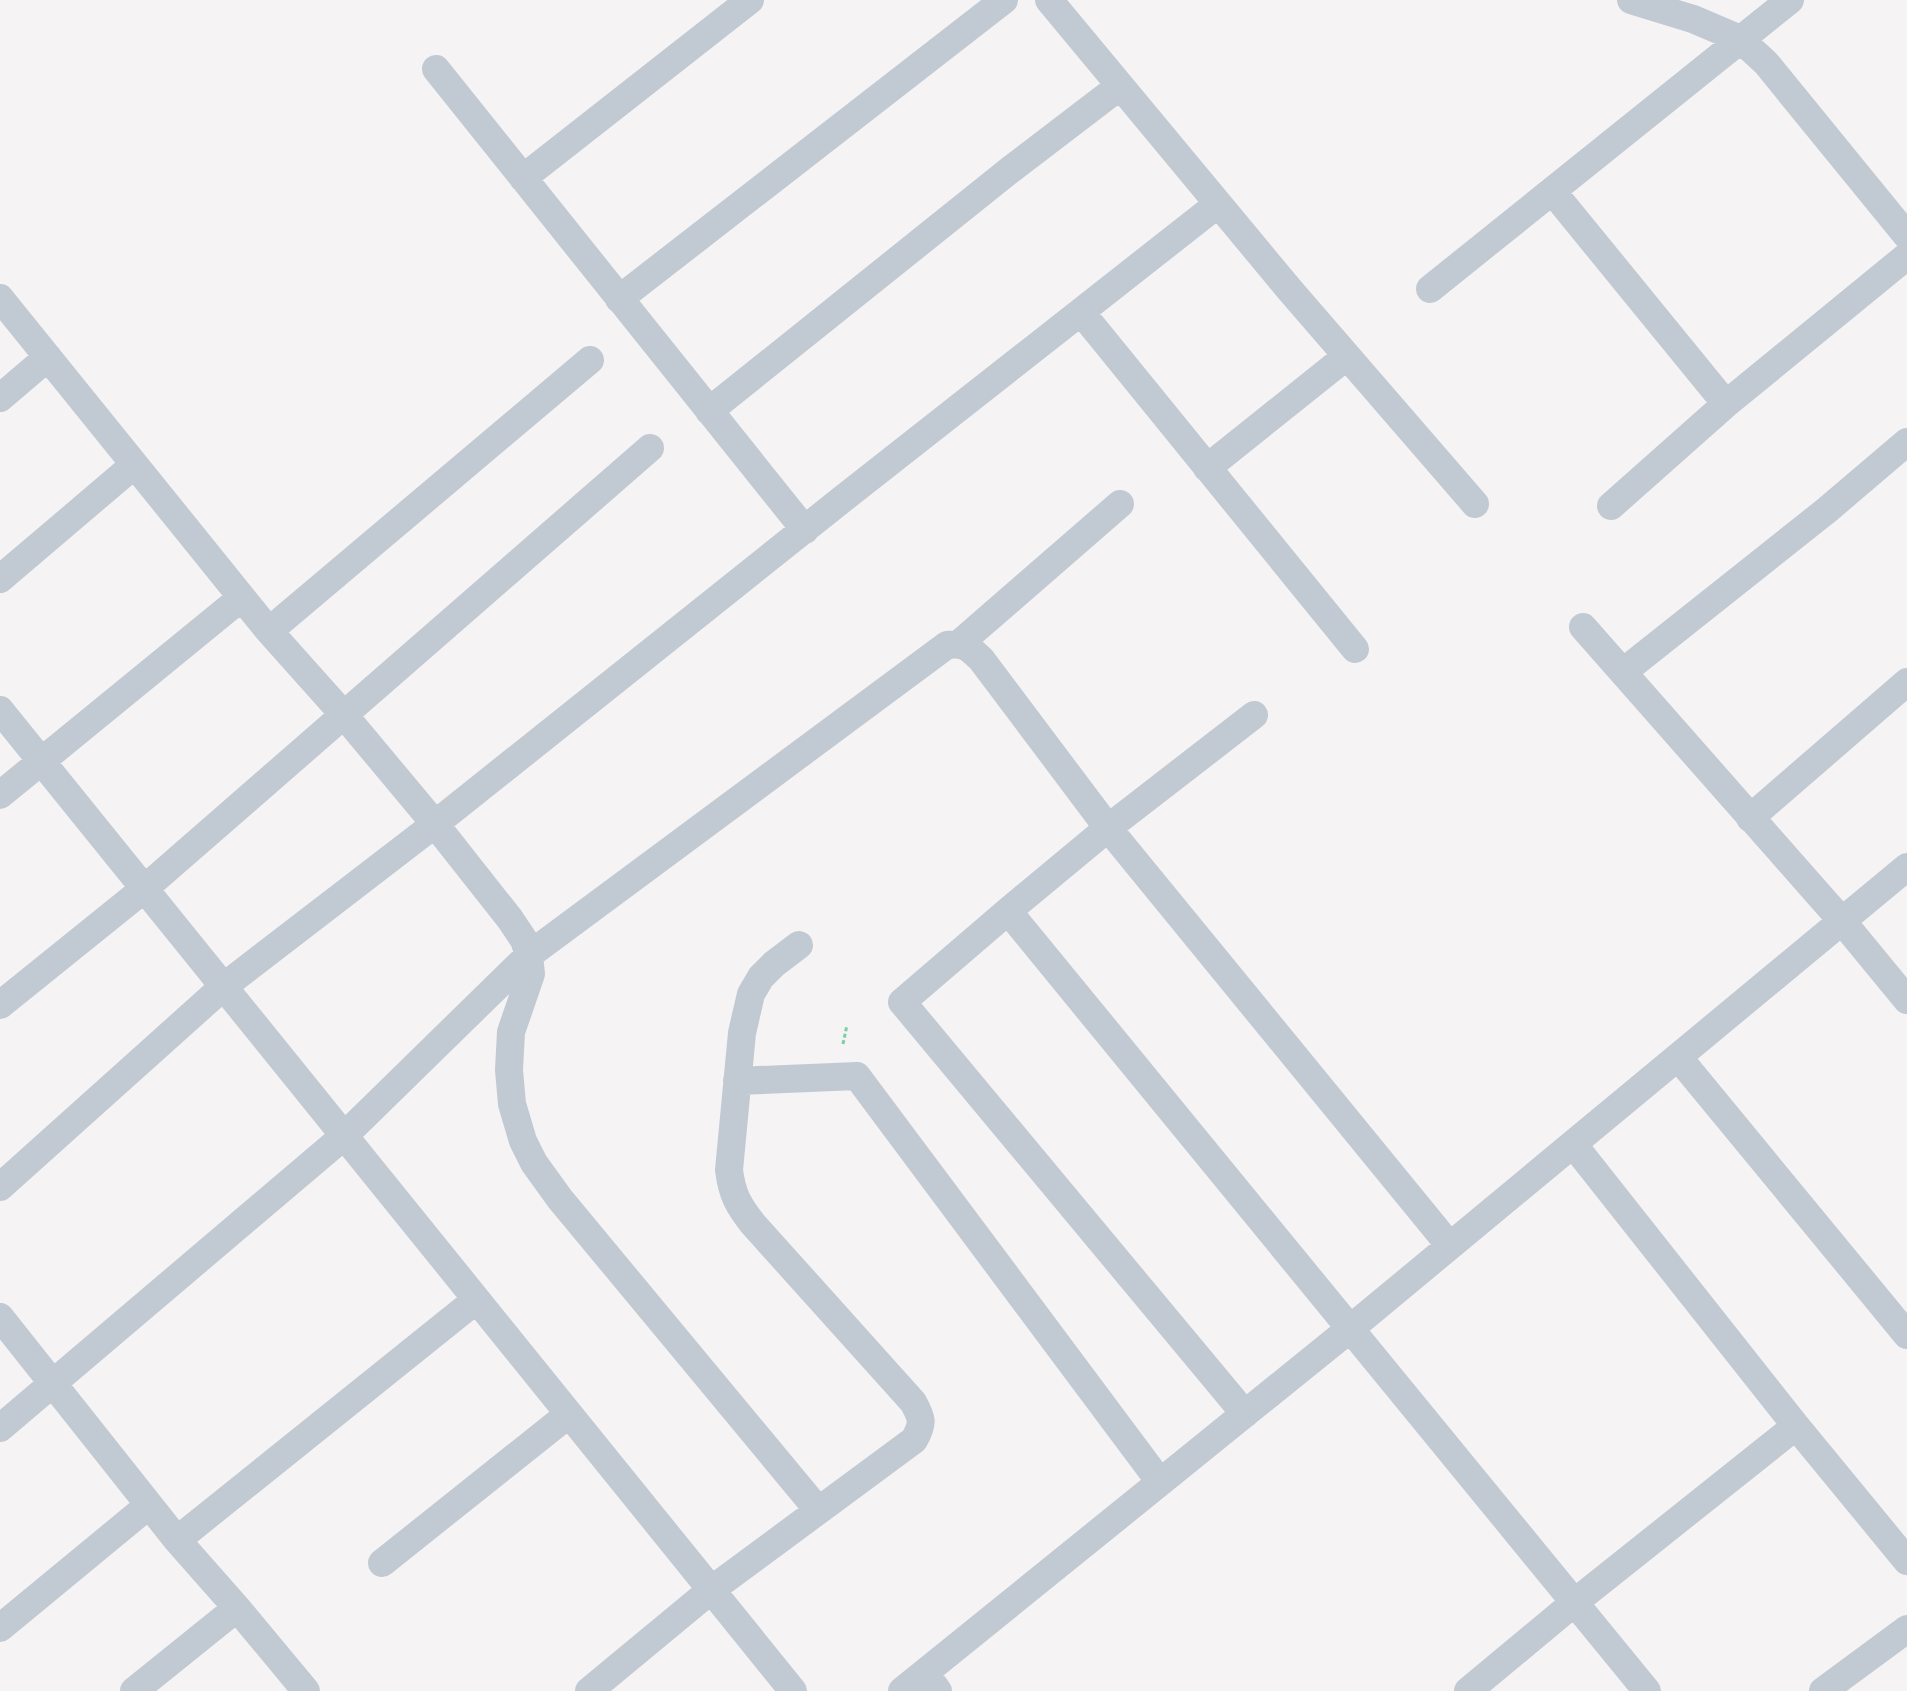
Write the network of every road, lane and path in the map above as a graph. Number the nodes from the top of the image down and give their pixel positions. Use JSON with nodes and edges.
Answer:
{"nodes":[{"id":1,"x":750,"y":0,"type":"edge"},
{"id":2,"x":1004,"y":0,"type":"edge"},
{"id":3,"x":1049,"y":0,"type":"edge"},
{"id":4,"x":1632,"y":0,"type":"edge"},
{"id":5,"x":1790,"y":0,"type":"edge"},
{"id":6,"x":1740,"y":39,"type":"junction"},
{"id":7,"x":436,"y":70,"type":"dead end"},
{"id":8,"x":1120,"y":86,"type":"junction"},
{"id":9,"x":523,"y":178,"type":"junction"},
{"id":10,"x":1553,"y":192,"type":"junction"},
{"id":11,"x":1218,"y":204,"type":"junction"},
{"id":12,"x":1907,"y":236,"type":"edge"},
{"id":13,"x":1907,"y":256,"type":"edge"},
{"id":14,"x":1430,"y":289,"type":"dead end"},
{"id":15,"x":0,"y":298,"type":"edge"},
{"id":16,"x":619,"y":299,"type":"junction"},
{"id":17,"x":1081,"y":312,"type":"junction"},
{"id":18,"x":1346,"y":356,"type":"junction"},
{"id":19,"x":48,"y":357,"type":"junction"},
{"id":20,"x":590,"y":360,"type":"dead end"},
{"id":21,"x":0,"y":398,"type":"edge"},
{"id":22,"x":1726,"y":404,"type":"junction"},
{"id":23,"x":709,"y":411,"type":"junction"},
{"id":24,"x":1907,"y":442,"type":"edge"},
{"id":25,"x":650,"y":448,"type":"dead end"},
{"id":26,"x":134,"y":465,"type":"junction"},
{"id":27,"x":1207,"y":468,"type":"junction"},
{"id":28,"x":1120,"y":504,"type":"dead end"},
{"id":29,"x":1475,"y":504,"type":"dead end"},
{"id":30,"x":1612,"y":506,"type":"dead end"},
{"id":31,"x":805,"y":530,"type":"junction"},
{"id":32,"x":0,"y":579,"type":"edge"},
{"id":33,"x":241,"y":598,"type":"junction"},
{"id":34,"x":1583,"y":627,"type":"dead end"},
{"id":35,"x":268,"y":631,"type":"junction"},
{"id":36,"x":960,"y":643,"type":"junction"},
{"id":37,"x":1355,"y":649,"type":"dead end"},
{"id":38,"x":1623,"y":672,"type":"junction"},
{"id":39,"x":1907,"y":682,"type":"edge"},
{"id":40,"x":0,"y":710,"type":"edge"},
{"id":41,"x":344,"y":715,"type":"junction"},
{"id":42,"x":1254,"y":715,"type":"dead end"},
{"id":43,"x":41,"y":761,"type":"junction"},
{"id":44,"x":0,"y":795,"type":"edge"},
{"id":45,"x":1750,"y":818,"type":"junction"},
{"id":46,"x":435,"y":824,"type":"junction"},
{"id":47,"x":1108,"y":828,"type":"junction"},
{"id":48,"x":1907,"y":867,"type":"edge"},
{"id":49,"x":144,"y":889,"type":"junction"},
{"id":50,"x":1008,"y":911,"type":"junction"},
{"id":51,"x":1842,"y":921,"type":"junction"},
{"id":52,"x":799,"y":945,"type":"dead end"},
{"id":53,"x":529,"y":955,"type":"junction"},
{"id":54,"x":223,"y":987,"type":"junction"},
{"id":55,"x":1907,"y":1000,"type":"edge"},
{"id":56,"x":0,"y":1005,"type":"edge"},
{"id":57,"x":847,"y":1025,"type":"dead end"},
{"id":58,"x":842,"y":1047,"type":"dead end"},
{"id":59,"x":1678,"y":1057,"type":"junction"},
{"id":60,"x":737,"y":1081,"type":"junction"},
{"id":61,"x":344,"y":1136,"type":"junction"},
{"id":62,"x":1573,"y":1144,"type":"junction"},
{"id":63,"x":0,"y":1186,"type":"edge"},
{"id":64,"x":1450,"y":1246,"type":"junction"},
{"id":65,"x":476,"y":1300,"type":"junction"},
{"id":66,"x":0,"y":1317,"type":"edge"},
{"id":67,"x":1351,"y":1328,"type":"junction"},
{"id":68,"x":1907,"y":1335,"type":"edge"},
{"id":69,"x":53,"y":1384,"type":"junction"},
{"id":70,"x":569,"y":1414,"type":"junction"},
{"id":71,"x":1245,"y":1414,"type":"junction"},
{"id":72,"x":1796,"y":1426,"type":"junction"},
{"id":73,"x":0,"y":1428,"type":"edge"},
{"id":74,"x":1160,"y":1482,"type":"junction"},
{"id":75,"x":149,"y":1505,"type":"junction"},
{"id":76,"x":818,"y":1510,"type":"junction"},
{"id":77,"x":177,"y":1540,"type":"junction"},
{"id":78,"x":1907,"y":1561,"type":"edge"},
{"id":79,"x":382,"y":1563,"type":"dead end"},
{"id":80,"x":711,"y":1590,"type":"junction"},
{"id":81,"x":1575,"y":1602,"type":"junction"},
{"id":82,"x":237,"y":1608,"type":"junction"},
{"id":83,"x":0,"y":1628,"type":"edge"},
{"id":84,"x":1907,"y":1629,"type":"edge"},
{"id":85,"x":931,"y":1682,"type":"edge"},
{"id":86,"x":134,"y":1691,"type":"edge"},
{"id":87,"x":306,"y":1691,"type":"edge"},
{"id":88,"x":589,"y":1691,"type":"edge"},
{"id":89,"x":793,"y":1691,"type":"edge"},
{"id":90,"x":902,"y":1691,"type":"edge"},
{"id":91,"x":1468,"y":1691,"type":"edge"},
{"id":92,"x":1647,"y":1691,"type":"edge"},
{"id":93,"x":1823,"y":1691,"type":"edge"}],
"edges":[{"from":1,"to":9,"type":"street"},
{"from":2,"to":16,"type":"street"},
{"from":3,"to":8,"type":"street"},
{"from":4,"to":6,"type":"street"},
{"from":5,"to":6,"type":"street"},
{"from":6,"to":10,"type":"street"},
{"from":6,"to":12,"type":"street"},
{"from":7,"to":9,"type":"street"},
{"from":8,"to":11,"type":"street"},
{"from":8,"to":23,"type":"street"},
{"from":9,"to":16,"type":"street"},
{"from":10,"to":14,"type":"street"},
{"from":10,"to":22,"type":"street"},
{"from":11,"to":17,"type":"street"},
{"from":11,"to":18,"type":"street"},
{"from":13,"to":22,"type":"street"},
{"from":15,"to":19,"type":"street"},
{"from":16,"to":23,"type":"street"},
{"from":17,"to":27,"type":"street"},
{"from":17,"to":31,"type":"street"},
{"from":18,"to":27,"type":"street"},
{"from":18,"to":29,"type":"street"},
{"from":19,"to":21,"type":"street"},
{"from":19,"to":26,"type":"street"},
{"from":20,"to":35,"type":"street"},
{"from":22,"to":30,"type":"street"},
{"from":23,"to":31,"type":"street"},
{"from":24,"to":38,"type":"street"},
{"from":25,"to":41,"type":"street"},
{"from":26,"to":32,"type":"street"},
{"from":26,"to":33,"type":"street"},
{"from":27,"to":37,"type":"street"},
{"from":28,"to":36,"type":"street"},
{"from":31,"to":46,"type":"street"},
{"from":33,"to":35,"type":"street"},
{"from":33,"to":43,"type":"street"},
{"from":34,"to":38,"type":"street"},
{"from":35,"to":41,"type":"street"},
{"from":36,"to":47,"type":"street"},
{"from":36,"to":53,"type":"street"},
{"from":38,"to":45,"type":"street"},
{"from":39,"to":45,"type":"street"},
{"from":40,"to":43,"type":"street"},
{"from":41,"to":46,"type":"street"},
{"from":41,"to":49,"type":"street"},
{"from":42,"to":47,"type":"street"},
{"from":43,"to":44,"type":"street"},
{"from":43,"to":49,"type":"street"},
{"from":45,"to":51,"type":"street"},
{"from":46,"to":53,"type":"street"},
{"from":46,"to":54,"type":"street"},
{"from":47,"to":50,"type":"street"},
{"from":47,"to":64,"type":"street"},
{"from":48,"to":51,"type":"street"},
{"from":49,"to":54,"type":"street"},
{"from":49,"to":56,"type":"street"},
{"from":50,"to":67,"type":"street"},
{"from":50,"to":71,"type":"street"},
{"from":51,"to":55,"type":"street"},
{"from":51,"to":59,"type":"street"},
{"from":52,"to":60,"type":"street"},
{"from":53,"to":61,"type":"street"},
{"from":53,"to":76,"type":"street"},
{"from":54,"to":61,"type":"street"},
{"from":54,"to":63,"type":"street"},
{"from":57,"to":58,"type":"path"},
{"from":59,"to":62,"type":"street"},
{"from":59,"to":68,"type":"street"},
{"from":60,"to":74,"type":"street"},
{"from":60,"to":76,"type":"street"},
{"from":61,"to":65,"type":"street"},
{"from":61,"to":69,"type":"street"},
{"from":62,"to":64,"type":"street"},
{"from":62,"to":72,"type":"street"},
{"from":64,"to":67,"type":"street"},
{"from":65,"to":70,"type":"street"},
{"from":65,"to":77,"type":"street"},
{"from":66,"to":69,"type":"street"},
{"from":67,"to":71,"type":"street"},
{"from":67,"to":81,"type":"street"},
{"from":69,"to":73,"type":"street"},
{"from":69,"to":75,"type":"street"},
{"from":70,"to":79,"type":"street"},
{"from":70,"to":80,"type":"street"},
{"from":71,"to":74,"type":"street"},
{"from":72,"to":78,"type":"street"},
{"from":72,"to":81,"type":"street"},
{"from":74,"to":85,"type":"street"},
{"from":75,"to":77,"type":"street"},
{"from":75,"to":83,"type":"street"},
{"from":76,"to":80,"type":"street"},
{"from":77,"to":82,"type":"street"},
{"from":80,"to":88,"type":"street"},
{"from":80,"to":89,"type":"street"},
{"from":81,"to":91,"type":"street"},
{"from":81,"to":92,"type":"street"},
{"from":82,"to":86,"type":"street"},
{"from":82,"to":87,"type":"street"},
{"from":84,"to":93,"type":"street"},
{"from":85,"to":90,"type":"street"}]}
